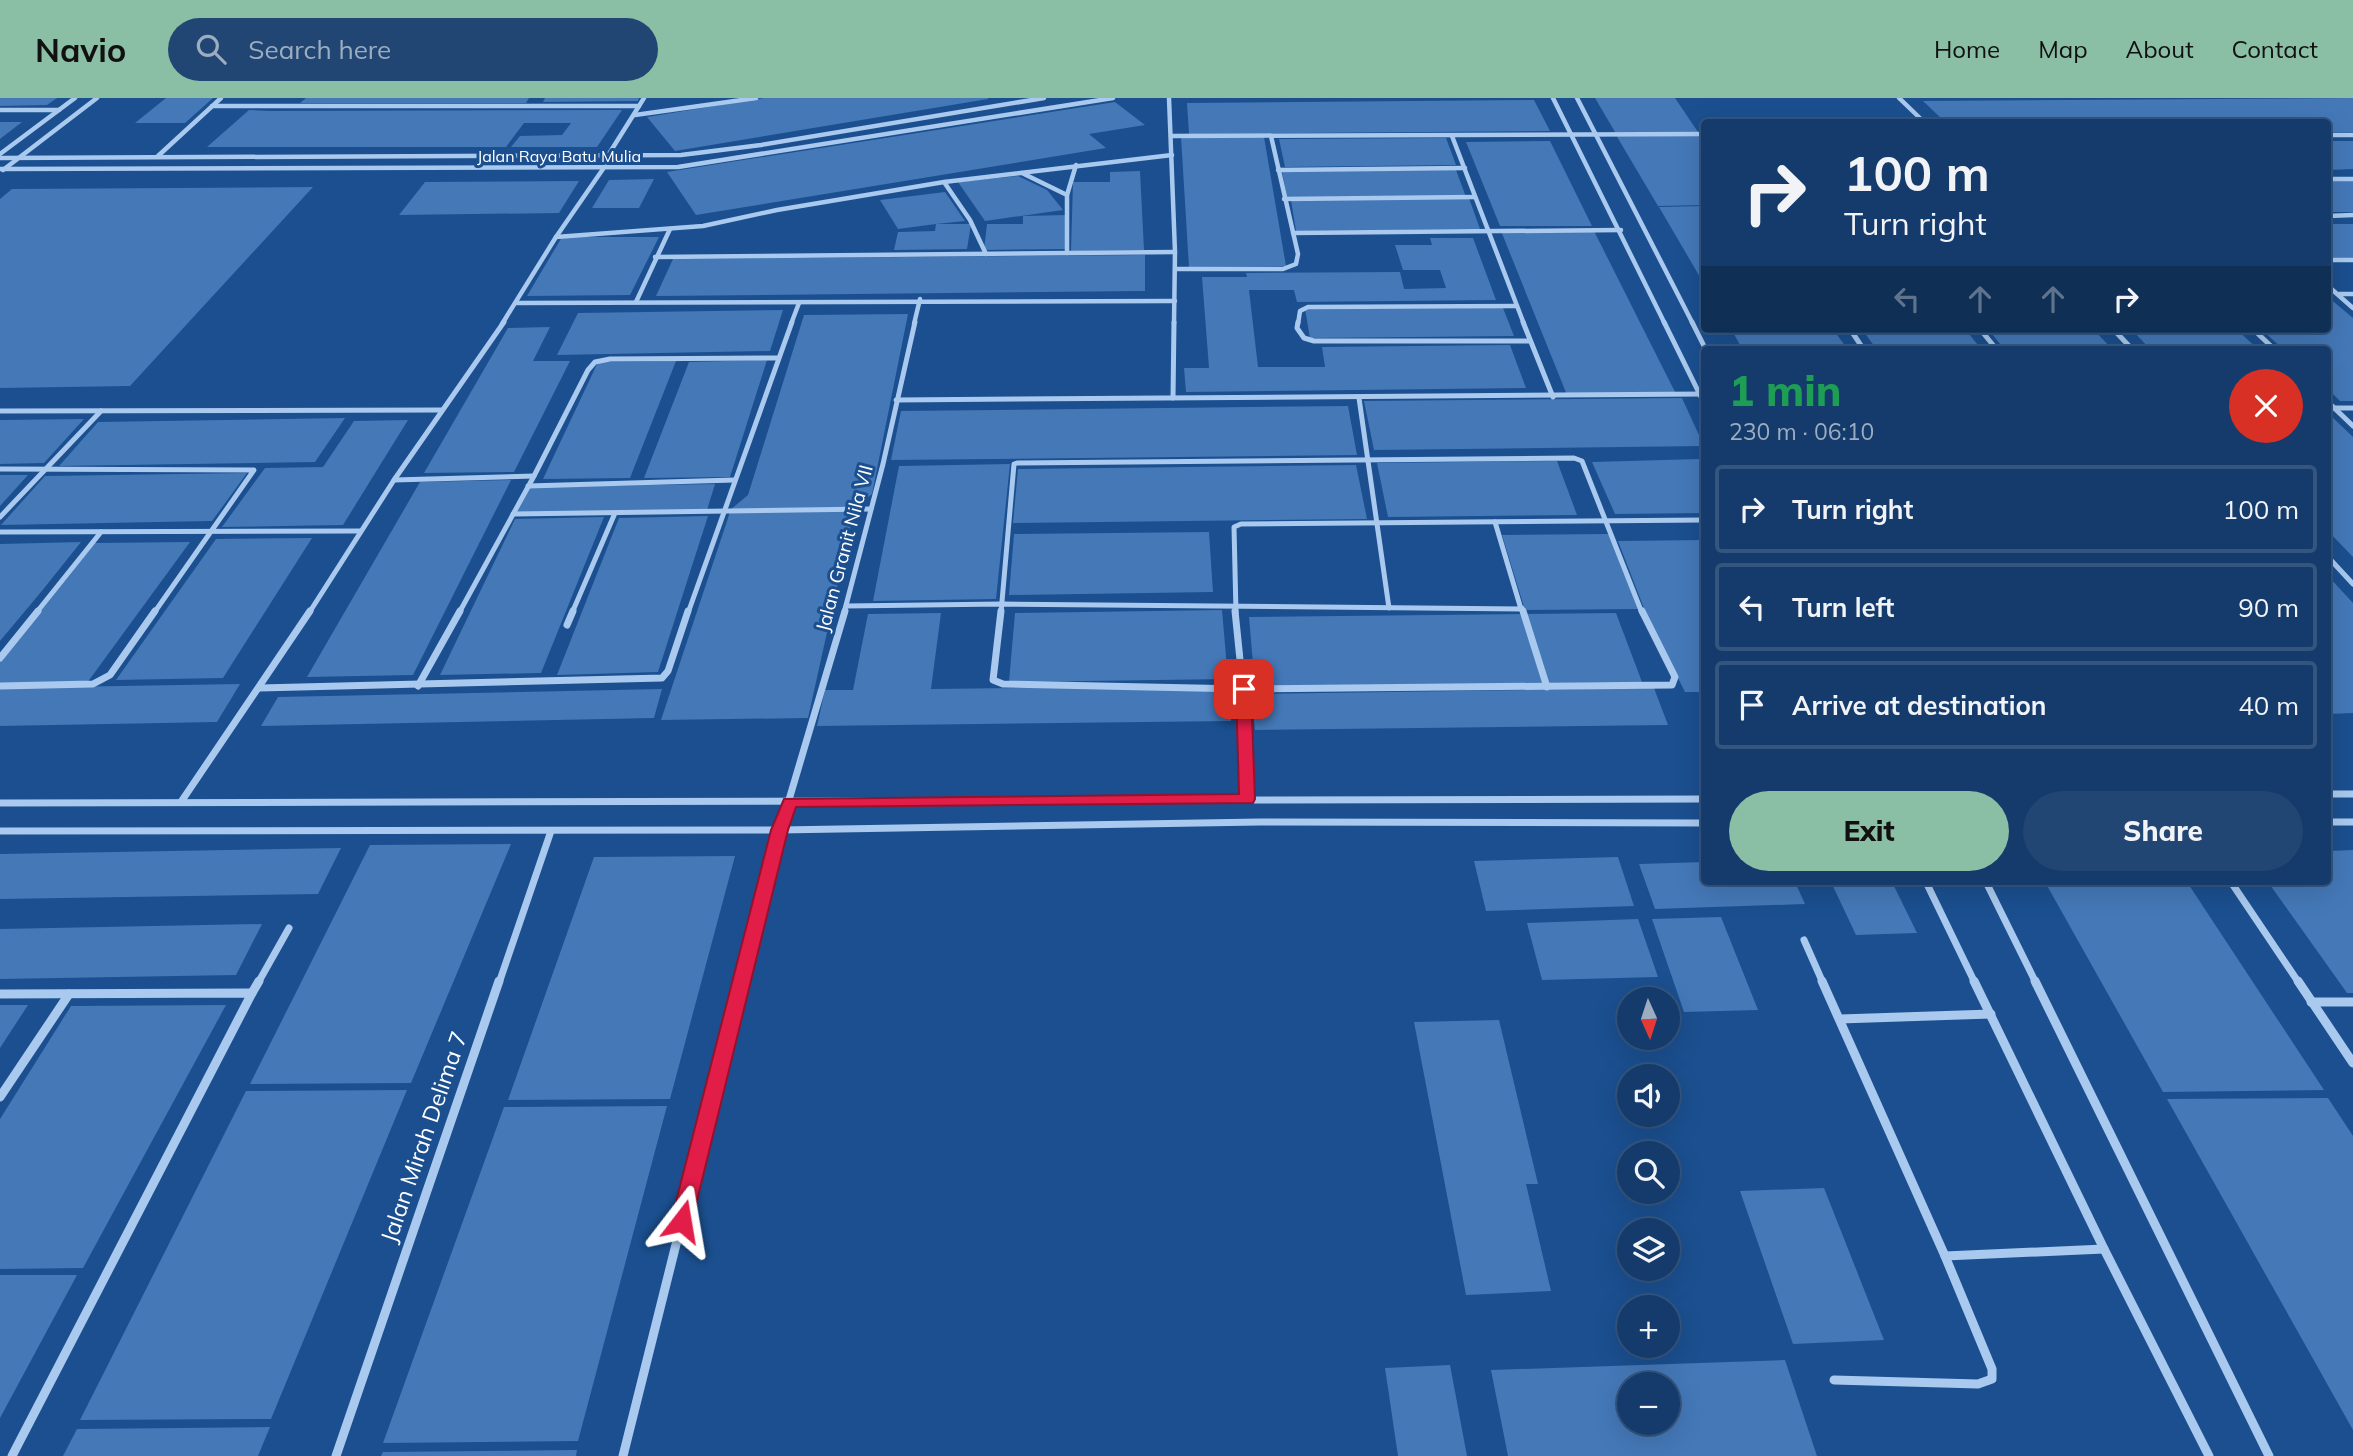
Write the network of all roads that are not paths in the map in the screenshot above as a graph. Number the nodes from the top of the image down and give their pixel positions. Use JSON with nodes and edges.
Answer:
{"nodes":[{"id":1,"x":75,"y":98,"type":"edge"},
{"id":2,"x":97,"y":98,"type":"edge"},
{"id":3,"x":221,"y":98,"type":"edge"},
{"id":4,"x":299,"y":98,"type":"edge"},
{"id":5,"x":538,"y":98,"type":"edge"},
{"id":6,"x":645,"y":98,"type":"edge"},
{"id":7,"x":754,"y":98,"type":"edge"},
{"id":8,"x":1044,"y":98,"type":"edge"},
{"id":9,"x":1113,"y":98,"type":"edge"},
{"id":10,"x":1169,"y":98,"type":"edge"},
{"id":11,"x":1553,"y":98,"type":"edge"},
{"id":12,"x":1577,"y":98,"type":"edge"},
{"id":13,"x":1899,"y":98,"type":"edge"},
{"id":14,"x":212,"y":106,"type":"junction"},
{"id":15,"x":639,"y":106,"type":"junction"},
{"id":16,"x":289,"y":107,"type":"junction"},
{"id":17,"x":532,"y":107,"type":"junction"},
{"id":18,"x":0,"y":110,"type":"edge"},
{"id":19,"x":59,"y":110,"type":"junction"},
{"id":20,"x":635,"y":115,"type":"junction"},
{"id":21,"x":1921,"y":119,"type":"edge"},
{"id":22,"x":1701,"y":134,"type":"edge"},
{"id":23,"x":1572,"y":135,"type":"junction"},
{"id":24,"x":1596,"y":135,"type":"junction"},
{"id":25,"x":2331,"y":135,"type":"edge"},
{"id":26,"x":2353,"y":135,"type":"edge"},
{"id":27,"x":1171,"y":136,"type":"junction"},
{"id":28,"x":1270,"y":136,"type":"junction"},
{"id":29,"x":1452,"y":136,"type":"junction"},
{"id":30,"x":1172,"y":155,"type":"junction"},
{"id":31,"x":0,"y":156,"type":"edge"},
{"id":32,"x":158,"y":156,"type":"junction"},
{"id":33,"x":607,"y":157,"type":"junction"},
{"id":34,"x":18,"y":158,"type":"junction"},
{"id":35,"x":1076,"y":165,"type":"junction"},
{"id":36,"x":603,"y":169,"type":"junction"},
{"id":37,"x":1465,"y":169,"type":"junction"},
{"id":38,"x":2,"y":170,"type":"edge"},
{"id":39,"x":1278,"y":170,"type":"junction"},
{"id":40,"x":1022,"y":173,"type":"junction"},
{"id":41,"x":2331,"y":179,"type":"edge"},
{"id":42,"x":2353,"y":179,"type":"edge"},
{"id":43,"x":944,"y":182,"type":"junction"},
{"id":44,"x":1067,"y":195,"type":"junction"},
{"id":45,"x":1475,"y":197,"type":"junction"},
{"id":46,"x":1284,"y":200,"type":"junction"},
{"id":47,"x":2353,"y":215,"type":"edge"},
{"id":48,"x":2331,"y":216,"type":"edge"},
{"id":49,"x":670,"y":229,"type":"junction"},
{"id":50,"x":1620,"y":230,"type":"junction"},
{"id":51,"x":1486,"y":231,"type":"junction"},
{"id":52,"x":1293,"y":233,"type":"junction"},
{"id":53,"x":556,"y":236,"type":"junction"},
{"id":54,"x":1175,"y":252,"type":"junction"},
{"id":55,"x":1067,"y":253,"type":"junction"},
{"id":56,"x":986,"y":254,"type":"junction"},
{"id":57,"x":655,"y":257,"type":"junction"},
{"id":58,"x":2353,"y":260,"type":"edge"},
{"id":59,"x":2331,"y":261,"type":"edge"},
{"id":60,"x":1175,"y":268,"type":"junction"},
{"id":61,"x":2331,"y":288,"type":"edge"},
{"id":62,"x":2338,"y":294,"type":"junction"},
{"id":63,"x":2353,"y":294,"type":"edge"},
{"id":64,"x":920,"y":299,"type":"junction"},
{"id":65,"x":1175,"y":301,"type":"junction"},
{"id":66,"x":636,"y":302,"type":"junction"},
{"id":67,"x":517,"y":303,"type":"junction"},
{"id":68,"x":799,"y":303,"type":"junction"},
{"id":69,"x":1517,"y":306,"type":"junction"},
{"id":70,"x":2353,"y":308,"type":"edge"},
{"id":71,"x":2117,"y":333,"type":"edge"},
{"id":72,"x":2257,"y":333,"type":"edge"},
{"id":73,"x":1530,"y":341,"type":"junction"},
{"id":74,"x":1704,"y":346,"type":"edge"},
{"id":75,"x":2129,"y":346,"type":"edge"},
{"id":76,"x":2271,"y":346,"type":"edge"},
{"id":77,"x":778,"y":358,"type":"junction"},
{"id":78,"x":1701,"y":392,"type":"edge"},
{"id":79,"x":1701,"y":394,"type":"edge"},
{"id":80,"x":1553,"y":397,"type":"junction"},
{"id":81,"x":1173,"y":398,"type":"junction"},
{"id":82,"x":1359,"y":398,"type":"junction"},
{"id":83,"x":896,"y":400,"type":"junction"},
{"id":84,"x":2331,"y":405,"type":"edge"},
{"id":85,"x":2334,"y":408,"type":"junction"},
{"id":86,"x":2353,"y":408,"type":"edge"},
{"id":87,"x":441,"y":410,"type":"junction"},
{"id":88,"x":0,"y":411,"type":"edge"},
{"id":89,"x":101,"y":411,"type":"junction"},
{"id":90,"x":2353,"y":425,"type":"edge"},
{"id":91,"x":1365,"y":461,"type":"junction"},
{"id":92,"x":0,"y":469,"type":"edge"},
{"id":93,"x":45,"y":469,"type":"junction"},
{"id":94,"x":534,"y":476,"type":"junction"},
{"id":95,"x":394,"y":480,"type":"junction"},
{"id":96,"x":734,"y":480,"type":"junction"},
{"id":97,"x":528,"y":486,"type":"junction"},
{"id":98,"x":871,"y":509,"type":"junction"},
{"id":99,"x":722,"y":512,"type":"junction"},
{"id":100,"x":615,"y":513,"type":"junction"},
{"id":101,"x":513,"y":514,"type":"junction"},
{"id":102,"x":0,"y":517,"type":"edge"},
{"id":103,"x":1701,"y":520,"type":"edge"},
{"id":104,"x":1495,"y":522,"type":"junction"},
{"id":105,"x":1606,"y":522,"type":"junction"},
{"id":106,"x":1378,"y":524,"type":"junction"},
{"id":107,"x":212,"y":531,"type":"junction"},
{"id":108,"x":361,"y":531,"type":"junction"},
{"id":109,"x":0,"y":532,"type":"edge"},
{"id":110,"x":101,"y":532,"type":"junction"},
{"id":111,"x":2331,"y":560,"type":"edge"},
{"id":112,"x":2353,"y":584,"type":"edge"},
{"id":113,"x":1002,"y":604,"type":"junction"},
{"id":114,"x":846,"y":606,"type":"junction"},
{"id":115,"x":1235,"y":606,"type":"junction"},
{"id":116,"x":1389,"y":608,"type":"junction"},
{"id":117,"x":1522,"y":608,"type":"junction"},
{"id":118,"x":567,"y":625,"type":"dead end"},
{"id":119,"x":0,"y":658,"type":"edge"},
{"id":120,"x":0,"y":686,"type":"edge"},
{"id":121,"x":418,"y":686,"type":"junction"},
{"id":122,"x":1547,"y":687,"type":"junction"},
{"id":123,"x":260,"y":688,"type":"junction"},
{"id":124,"x":1244,"y":689,"type":"junction"},
{"id":125,"x":2331,"y":794,"type":"edge"},
{"id":126,"x":2353,"y":794,"type":"edge"},
{"id":127,"x":1247,"y":799,"type":"junction"},
{"id":128,"x":1701,"y":799,"type":"edge"},
{"id":129,"x":181,"y":802,"type":"junction"},
{"id":130,"x":790,"y":802,"type":"junction"},
{"id":131,"x":0,"y":803,"type":"edge"},
{"id":132,"x":2331,"y":822,"type":"edge"},
{"id":133,"x":2353,"y":822,"type":"edge"},
{"id":134,"x":1701,"y":823,"type":"edge"},
{"id":135,"x":780,"y":830,"type":"junction"},
{"id":136,"x":0,"y":831,"type":"edge"},
{"id":137,"x":551,"y":831,"type":"junction"},
{"id":138,"x":1927,"y":885,"type":"edge"},
{"id":139,"x":1987,"y":885,"type":"edge"},
{"id":140,"x":2233,"y":885,"type":"edge"},
{"id":141,"x":289,"y":928,"type":"dead end"},
{"id":142,"x":1804,"y":940,"type":"dead end"},
{"id":143,"x":252,"y":993,"type":"junction"},
{"id":144,"x":0,"y":994,"type":"edge"},
{"id":145,"x":69,"y":994,"type":"junction"},
{"id":146,"x":2311,"y":1002,"type":"junction"},
{"id":147,"x":2353,"y":1002,"type":"edge"},
{"id":148,"x":1991,"y":1014,"type":"junction"},
{"id":149,"x":1840,"y":1019,"type":"junction"},
{"id":150,"x":2353,"y":1063,"type":"edge"},
{"id":151,"x":0,"y":1097,"type":"edge"},
{"id":152,"x":2105,"y":1249,"type":"junction"},
{"id":153,"x":1945,"y":1256,"type":"junction"},
{"id":154,"x":1834,"y":1380,"type":"dead end"},
{"id":155,"x":12,"y":1456,"type":"edge"},
{"id":156,"x":336,"y":1456,"type":"edge"},
{"id":157,"x":623,"y":1456,"type":"edge"},
{"id":158,"x":2209,"y":1456,"type":"edge"},
{"id":159,"x":2269,"y":1456,"type":"edge"}],
"edges":[{"from":1,"to":19,"type":"street"},
{"from":2,"to":34,"type":"street"},
{"from":3,"to":14,"type":"street"},
{"from":4,"to":16,"type":"street"},
{"from":5,"to":17,"type":"street"},
{"from":6,"to":15,"type":"street"},
{"from":7,"to":20,"type":"street"},
{"from":8,"to":33,"type":"street"},
{"from":9,"to":36,"type":"street","name":"Jalan Raya Batu Mulia"},
{"from":10,"to":27,"type":"street"},
{"from":11,"to":23,"type":"street"},
{"from":12,"to":24,"type":"street"},
{"from":13,"to":21,"type":"street"},
{"from":14,"to":16,"type":"street"},
{"from":14,"to":32,"type":"street"},
{"from":15,"to":17,"type":"street"},
{"from":15,"to":20,"type":"street"},
{"from":16,"to":17,"type":"street"},
{"from":18,"to":19,"type":"street"},
{"from":19,"to":31,"type":"street"},
{"from":20,"to":33,"type":"street"},
{"from":22,"to":24,"type":"street"},
{"from":23,"to":24,"type":"street"},
{"from":23,"to":29,"type":"street"},
{"from":23,"to":50,"type":"street"},
{"from":24,"to":74,"type":"street"},
{"from":25,"to":26,"type":"street"},
{"from":27,"to":28,"type":"street"},
{"from":27,"to":30,"type":"street"},
{"from":28,"to":29,"type":"street"},
{"from":28,"to":39,"type":"street"},
{"from":29,"to":37,"type":"street"},
{"from":30,"to":35,"type":"street"},
{"from":30,"to":54,"type":"street"},
{"from":31,"to":34,"type":"street"},
{"from":32,"to":33,"type":"street"},
{"from":32,"to":34,"type":"street"},
{"from":33,"to":36,"type":"street"},
{"from":34,"to":38,"type":"street"},
{"from":35,"to":40,"type":"street"},
{"from":35,"to":44,"type":"street"},
{"from":36,"to":38,"type":"street","name":"Jalan Raya Batu Mulia"},
{"from":36,"to":53,"type":"street"},
{"from":37,"to":39,"type":"street"},
{"from":37,"to":45,"type":"street"},
{"from":39,"to":46,"type":"street"},
{"from":40,"to":43,"type":"street"},
{"from":40,"to":44,"type":"street"},
{"from":41,"to":42,"type":"street"},
{"from":43,"to":49,"type":"street"},
{"from":43,"to":56,"type":"street"},
{"from":44,"to":55,"type":"street"},
{"from":45,"to":46,"type":"street"},
{"from":45,"to":51,"type":"street"},
{"from":46,"to":52,"type":"street"},
{"from":47,"to":48,"type":"street"},
{"from":49,"to":53,"type":"street"},
{"from":49,"to":57,"type":"street"},
{"from":50,"to":51,"type":"street"},
{"from":50,"to":78,"type":"street"},
{"from":51,"to":52,"type":"street"},
{"from":51,"to":69,"type":"street"},
{"from":52,"to":60,"type":"street"},
{"from":53,"to":67,"type":"street"},
{"from":54,"to":55,"type":"street"},
{"from":54,"to":60,"type":"street"},
{"from":55,"to":56,"type":"street"},
{"from":56,"to":57,"type":"street"},
{"from":57,"to":66,"type":"street"},
{"from":58,"to":59,"type":"street"},
{"from":60,"to":65,"type":"street"},
{"from":61,"to":62,"type":"street"},
{"from":62,"to":63,"type":"street"},
{"from":62,"to":70,"type":"street"},
{"from":64,"to":65,"type":"street"},
{"from":64,"to":68,"type":"street"},
{"from":64,"to":83,"type":"street","name":"Jalan Granit Nila VII"},
{"from":65,"to":81,"type":"street"},
{"from":66,"to":67,"type":"street"},
{"from":66,"to":68,"type":"street"},
{"from":67,"to":87,"type":"street"},
{"from":68,"to":77,"type":"street"},
{"from":69,"to":73,"type":"street"},
{"from":69,"to":73,"type":"street"},
{"from":71,"to":75,"type":"street"},
{"from":72,"to":76,"type":"street"},
{"from":73,"to":80,"type":"street"},
{"from":77,"to":94,"type":"street"},
{"from":77,"to":96,"type":"street"},
{"from":79,"to":80,"type":"street"},
{"from":80,"to":82,"type":"street"},
{"from":81,"to":82,"type":"street"},
{"from":81,"to":83,"type":"street"},
{"from":82,"to":91,"type":"street"},
{"from":83,"to":98,"type":"street","name":"Jalan Granit Nila VII"},
{"from":84,"to":85,"type":"street"},
{"from":85,"to":86,"type":"street"},
{"from":85,"to":90,"type":"street"},
{"from":87,"to":89,"type":"street"},
{"from":87,"to":95,"type":"street"},
{"from":88,"to":89,"type":"street"},
{"from":89,"to":93,"type":"street"},
{"from":91,"to":105,"type":"street"},
{"from":91,"to":106,"type":"street"},
{"from":91,"to":113,"type":"street"},
{"from":92,"to":93,"type":"street"},
{"from":93,"to":102,"type":"street"},
{"from":93,"to":107,"type":"street"},
{"from":94,"to":95,"type":"street"},
{"from":94,"to":97,"type":"street"},
{"from":95,"to":108,"type":"street"},
{"from":96,"to":97,"type":"street"},
{"from":96,"to":99,"type":"street"},
{"from":97,"to":101,"type":"street"},
{"from":98,"to":99,"type":"street"},
{"from":98,"to":114,"type":"street","name":"Jalan Granit Nila VII"},
{"from":99,"to":100,"type":"street"},
{"from":99,"to":121,"type":"street"},
{"from":100,"to":101,"type":"street"},
{"from":100,"to":118,"type":"street"},
{"from":101,"to":121,"type":"street"},
{"from":103,"to":105,"type":"street"},
{"from":104,"to":105,"type":"street"},
{"from":104,"to":106,"type":"street"},
{"from":104,"to":117,"type":"street"},
{"from":105,"to":122,"type":"street"},
{"from":106,"to":115,"type":"street"},
{"from":106,"to":116,"type":"street"},
{"from":107,"to":108,"type":"street"},
{"from":107,"to":110,"type":"street"},
{"from":107,"to":120,"type":"street"},
{"from":108,"to":123,"type":"street"},
{"from":109,"to":110,"type":"street"},
{"from":110,"to":119,"type":"street"},
{"from":111,"to":112,"type":"street"},
{"from":113,"to":114,"type":"street"},
{"from":113,"to":115,"type":"street"},
{"from":113,"to":124,"type":"street"},
{"from":114,"to":130,"type":"street","name":"Jalan Granit Nila VII"},
{"from":115,"to":116,"type":"street"},
{"from":115,"to":124,"type":"street"},
{"from":116,"to":117,"type":"street"},
{"from":117,"to":122,"type":"street"},
{"from":121,"to":123,"type":"street"},
{"from":122,"to":124,"type":"street"},
{"from":123,"to":129,"type":"street"},
{"from":124,"to":127,"type":"street"},
{"from":125,"to":126,"type":"street"},
{"from":127,"to":128,"type":"street"},
{"from":127,"to":130,"type":"street"},
{"from":129,"to":130,"type":"street"},
{"from":129,"to":131,"type":"street"},
{"from":130,"to":135,"type":"street","name":"Jalan Granit Nila VII"},
{"from":132,"to":133,"type":"street"},
{"from":134,"to":135,"type":"street"},
{"from":135,"to":137,"type":"street"},
{"from":135,"to":157,"type":"street","name":"Jalan Granit Nila VII"},
{"from":136,"to":137,"type":"street"},
{"from":137,"to":156,"type":"street","name":"Jalan Mirah Delima 7"},
{"from":138,"to":148,"type":"street"},
{"from":139,"to":159,"type":"street"},
{"from":140,"to":146,"type":"street"},
{"from":141,"to":143,"type":"street"},
{"from":142,"to":149,"type":"street"},
{"from":143,"to":145,"type":"street"},
{"from":143,"to":155,"type":"street"},
{"from":144,"to":145,"type":"street"},
{"from":145,"to":151,"type":"street"},
{"from":146,"to":147,"type":"street"},
{"from":146,"to":150,"type":"street"},
{"from":148,"to":149,"type":"street"},
{"from":148,"to":152,"type":"street"},
{"from":149,"to":153,"type":"street"},
{"from":152,"to":153,"type":"street"},
{"from":152,"to":158,"type":"street"},
{"from":153,"to":154,"type":"street"}]}
